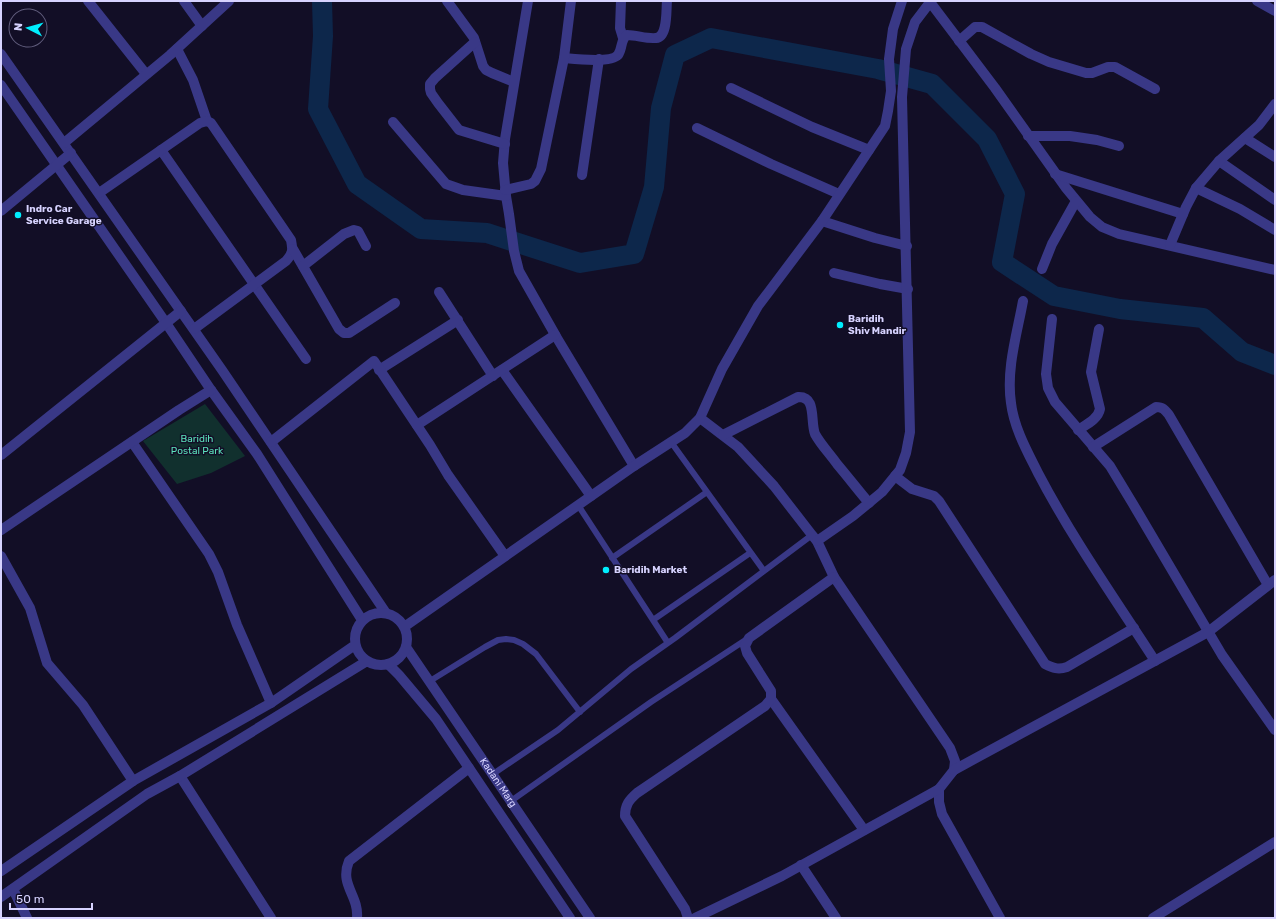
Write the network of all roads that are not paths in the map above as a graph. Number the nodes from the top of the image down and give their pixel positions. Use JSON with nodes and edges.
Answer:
{"nodes":[{"id":1,"x":88,"y":1,"type":"edge"},
{"id":2,"x":184,"y":1,"type":"edge"},
{"id":3,"x":229,"y":1,"type":"edge"},
{"id":4,"x":447,"y":1,"type":"edge"},
{"id":5,"x":528,"y":1,"type":"edge"},
{"id":6,"x":571,"y":1,"type":"edge"},
{"id":7,"x":621,"y":1,"type":"edge"},
{"id":8,"x":667,"y":1,"type":"edge"},
{"id":9,"x":902,"y":1,"type":"edge"},
{"id":10,"x":1257,"y":1,"type":"edge"},
{"id":11,"x":930,"y":2,"type":"edge"},
{"id":12,"x":1275,"y":11,"type":"edge"},
{"id":13,"x":202,"y":26,"type":"junction"},
{"id":14,"x":623,"y":38,"type":"junction"},
{"id":15,"x":959,"y":41,"type":"junction"},
{"id":16,"x":475,"y":42,"type":"junction"},
{"id":17,"x":176,"y":49,"type":"junction"},
{"id":18,"x":1,"y":54,"type":"edge"},
{"id":19,"x":564,"y":58,"type":"junction"},
{"id":20,"x":599,"y":60,"type":"junction"},
{"id":21,"x":146,"y":74,"type":"junction"},
{"id":22,"x":514,"y":82,"type":"junction"},
{"id":23,"x":1,"y":85,"type":"edge"},
{"id":24,"x":731,"y":88,"type":"dead end"},
{"id":25,"x":1155,"y":89,"type":"dead end"},
{"id":26,"x":1275,"y":104,"type":"edge"},
{"id":27,"x":207,"y":122,"type":"junction"},
{"id":28,"x":393,"y":122,"type":"dead end"},
{"id":29,"x":697,"y":128,"type":"dead end"},
{"id":30,"x":1028,"y":136,"type":"junction"},
{"id":31,"x":1245,"y":138,"type":"junction"},
{"id":32,"x":64,"y":143,"type":"junction"},
{"id":33,"x":505,"y":144,"type":"junction"},
{"id":34,"x":1119,"y":146,"type":"dead end"},
{"id":35,"x":162,"y":150,"type":"junction"},
{"id":36,"x":869,"y":150,"type":"junction"},
{"id":37,"x":71,"y":153,"type":"junction"},
{"id":38,"x":1275,"y":156,"type":"edge"},
{"id":39,"x":1219,"y":161,"type":"junction"},
{"id":40,"x":56,"y":165,"type":"junction"},
{"id":41,"x":1055,"y":174,"type":"junction"},
{"id":42,"x":582,"y":175,"type":"dead end"},
{"id":43,"x":1196,"y":188,"type":"junction"},
{"id":44,"x":99,"y":193,"type":"junction"},
{"id":45,"x":505,"y":193,"type":"junction"},
{"id":46,"x":839,"y":194,"type":"junction"},
{"id":47,"x":1275,"y":200,"type":"edge"},
{"id":48,"x":1076,"y":201,"type":"junction"},
{"id":49,"x":1,"y":211,"type":"edge"},
{"id":50,"x":1183,"y":214,"type":"junction"},
{"id":51,"x":822,"y":221,"type":"junction"},
{"id":52,"x":1275,"y":230,"type":"edge"},
{"id":53,"x":366,"y":246,"type":"dead end"},
{"id":54,"x":907,"y":246,"type":"junction"},
{"id":55,"x":1170,"y":246,"type":"junction"},
{"id":56,"x":293,"y":249,"type":"junction"},
{"id":57,"x":303,"y":266,"type":"junction"},
{"id":58,"x":1042,"y":269,"type":"dead end"},
{"id":59,"x":1275,"y":270,"type":"edge"},
{"id":60,"x":834,"y":273,"type":"dead end"},
{"id":61,"x":255,"y":285,"type":"junction"},
{"id":62,"x":908,"y":289,"type":"junction"},
{"id":63,"x":439,"y":292,"type":"dead end"},
{"id":64,"x":1023,"y":301,"type":"dead end"},
{"id":65,"x":396,"y":303,"type":"dead end"},
{"id":66,"x":181,"y":311,"type":"junction"},
{"id":67,"x":1052,"y":319,"type":"dead end"},
{"id":68,"x":458,"y":320,"type":"junction"},
{"id":69,"x":166,"y":323,"type":"junction"},
{"id":70,"x":194,"y":329,"type":"junction"},
{"id":71,"x":1099,"y":329,"type":"dead end"},
{"id":72,"x":555,"y":334,"type":"junction"},
{"id":73,"x":306,"y":359,"type":"dead end"},
{"id":74,"x":380,"y":370,"type":"junction"},
{"id":75,"x":502,"y":370,"type":"junction"},
{"id":76,"x":493,"y":376,"type":"junction"},
{"id":77,"x":211,"y":390,"type":"junction"},
{"id":78,"x":700,"y":418,"type":"junction"},
{"id":79,"x":417,"y":425,"type":"junction"},
{"id":80,"x":1078,"y":430,"type":"junction"},
{"id":81,"x":722,"y":435,"type":"junction"},
{"id":82,"x":132,"y":442,"type":"junction"},
{"id":83,"x":271,"y":442,"type":"junction"},
{"id":84,"x":671,"y":442,"type":"junction"},
{"id":85,"x":1093,"y":447,"type":"junction"},
{"id":86,"x":1,"y":454,"type":"edge"},
{"id":87,"x":634,"y":466,"type":"junction"},
{"id":88,"x":895,"y":476,"type":"junction"},
{"id":89,"x":707,"y":492,"type":"junction"},
{"id":90,"x":591,"y":496,"type":"junction"},
{"id":91,"x":869,"y":503,"type":"junction"},
{"id":92,"x":578,"y":505,"type":"junction"},
{"id":93,"x":1,"y":530,"type":"edge"},
{"id":94,"x":814,"y":538,"type":"junction"},
{"id":95,"x":750,"y":552,"type":"junction"},
{"id":96,"x":1,"y":556,"type":"edge"},
{"id":97,"x":505,"y":556,"type":"junction"},
{"id":98,"x":612,"y":558,"type":"junction"},
{"id":99,"x":764,"y":571,"type":"junction"},
{"id":100,"x":834,"y":577,"type":"junction"},
{"id":101,"x":1271,"y":582,"type":"edge"},
{"id":102,"x":386,"y":613,"type":"junction"},
{"id":103,"x":362,"y":620,"type":"junction"},
{"id":104,"x":653,"y":620,"type":"junction"},
{"id":105,"x":404,"y":627,"type":"junction"},
{"id":106,"x":1134,"y":628,"type":"junction"},
{"id":107,"x":1208,"y":632,"type":"junction"},
{"id":108,"x":749,"y":638,"type":"junction"},
{"id":109,"x":668,"y":643,"type":"junction"},
{"id":110,"x":355,"y":645,"type":"junction"},
{"id":111,"x":406,"y":646,"type":"junction"},
{"id":112,"x":1155,"y":660,"type":"junction"},
{"id":113,"x":367,"y":661,"type":"junction"},
{"id":114,"x":388,"y":664,"type":"junction"},
{"id":115,"x":430,"y":682,"type":"junction"},
{"id":116,"x":771,"y":699,"type":"junction"},
{"id":117,"x":271,"y":703,"type":"junction"},
{"id":118,"x":580,"y":712,"type":"junction"},
{"id":119,"x":1275,"y":730,"type":"edge"},
{"id":120,"x":469,"y":768,"type":"junction"},
{"id":121,"x":954,"y":770,"type":"junction"},
{"id":122,"x":493,"y":774,"type":"junction"},
{"id":123,"x":180,"y":776,"type":"junction"},
{"id":124,"x":133,"y":781,"type":"junction"},
{"id":125,"x":939,"y":789,"type":"junction"},
{"id":126,"x":511,"y":801,"type":"junction"},
{"id":127,"x":864,"y":830,"type":"junction"},
{"id":128,"x":1275,"y":842,"type":"edge"},
{"id":129,"x":801,"y":865,"type":"junction"},
{"id":130,"x":1,"y":870,"type":"edge"},
{"id":131,"x":13,"y":889,"type":"junction"},
{"id":132,"x":1,"y":897,"type":"edge"},
{"id":133,"x":268,"y":917,"type":"edge"},
{"id":134,"x":27,"y":918,"type":"edge"},
{"id":135,"x":357,"y":918,"type":"edge"},
{"id":136,"x":570,"y":918,"type":"edge"},
{"id":137,"x":590,"y":918,"type":"edge"},
{"id":138,"x":688,"y":918,"type":"edge"},
{"id":139,"x":695,"y":918,"type":"edge"},
{"id":140,"x":836,"y":918,"type":"edge"},
{"id":141,"x":1000,"y":918,"type":"edge"},
{"id":142,"x":1154,"y":918,"type":"edge"}],
"edges":[{"from":1,"to":21,"type":"street"},
{"from":2,"to":13,"type":"street"},
{"from":3,"to":13,"type":"street"},
{"from":4,"to":16,"type":"street"},
{"from":5,"to":22,"type":"street"},
{"from":6,"to":19,"type":"street"},
{"from":7,"to":14,"type":"street"},
{"from":8,"to":14,"type":"street"},
{"from":9,"to":36,"type":"street"},
{"from":10,"to":12,"type":"street"},
{"from":11,"to":15,"type":"street"},
{"from":11,"to":54,"type":"street"},
{"from":13,"to":17,"type":"street"},
{"from":14,"to":20,"type":"street"},
{"from":15,"to":25,"type":"street"},
{"from":15,"to":30,"type":"street"},
{"from":16,"to":22,"type":"street"},
{"from":16,"to":33,"type":"street"},
{"from":17,"to":21,"type":"street"},
{"from":17,"to":27,"type":"street"},
{"from":18,"to":32,"type":"street"},
{"from":19,"to":20,"type":"street"},
{"from":19,"to":45,"type":"street"},
{"from":20,"to":42,"type":"street"},
{"from":21,"to":32,"type":"street"},
{"from":22,"to":33,"type":"street"},
{"from":23,"to":40,"type":"street"},
{"from":24,"to":36,"type":"street"},
{"from":26,"to":31,"type":"street"},
{"from":27,"to":35,"type":"street"},
{"from":27,"to":56,"type":"street"},
{"from":28,"to":45,"type":"street"},
{"from":29,"to":46,"type":"street"},
{"from":30,"to":34,"type":"street"},
{"from":30,"to":41,"type":"street"},
{"from":31,"to":38,"type":"street"},
{"from":31,"to":39,"type":"street"},
{"from":32,"to":37,"type":"street"},
{"from":33,"to":45,"type":"street"},
{"from":35,"to":44,"type":"street"},
{"from":35,"to":61,"type":"street"},
{"from":36,"to":46,"type":"street"},
{"from":37,"to":40,"type":"street"},
{"from":37,"to":44,"type":"street"},
{"from":39,"to":43,"type":"street"},
{"from":39,"to":47,"type":"street"},
{"from":40,"to":49,"type":"street"},
{"from":40,"to":69,"type":"street"},
{"from":41,"to":48,"type":"street"},
{"from":41,"to":50,"type":"street"},
{"from":43,"to":50,"type":"street"},
{"from":43,"to":52,"type":"street"},
{"from":44,"to":66,"type":"street"},
{"from":45,"to":72,"type":"street"},
{"from":46,"to":51,"type":"street"},
{"from":48,"to":55,"type":"street"},
{"from":48,"to":58,"type":"street"},
{"from":50,"to":55,"type":"street"},
{"from":51,"to":54,"type":"street"},
{"from":51,"to":78,"type":"street"},
{"from":53,"to":57,"type":"street"},
{"from":54,"to":62,"type":"street"},
{"from":55,"to":59,"type":"street"},
{"from":56,"to":57,"type":"street"},
{"from":56,"to":61,"type":"street"},
{"from":57,"to":65,"type":"street"},
{"from":60,"to":62,"type":"street"},
{"from":61,"to":70,"type":"street"},
{"from":61,"to":73,"type":"street"},
{"from":62,"to":88,"type":"street"},
{"from":63,"to":68,"type":"street"},
{"from":64,"to":106,"type":"street"},
{"from":66,"to":69,"type":"street"},
{"from":66,"to":70,"type":"street"},
{"from":67,"to":80,"type":"street"},
{"from":68,"to":74,"type":"street"},
{"from":68,"to":76,"type":"street"},
{"from":69,"to":77,"type":"street"},
{"from":69,"to":86,"type":"street"},
{"from":70,"to":83,"type":"street"},
{"from":71,"to":80,"type":"street"},
{"from":72,"to":75,"type":"street"},
{"from":72,"to":87,"type":"street"},
{"from":74,"to":79,"type":"street"},
{"from":74,"to":83,"type":"street"},
{"from":75,"to":76,"type":"street"},
{"from":75,"to":90,"type":"street"},
{"from":76,"to":79,"type":"street"},
{"from":77,"to":82,"type":"street"},
{"from":77,"to":103,"type":"street"},
{"from":78,"to":81,"type":"street"},
{"from":78,"to":84,"type":"street"},
{"from":79,"to":97,"type":"street"},
{"from":80,"to":85,"type":"street"},
{"from":81,"to":91,"type":"street"},
{"from":81,"to":94,"type":"street"},
{"from":82,"to":93,"type":"street"},
{"from":82,"to":117,"type":"street"},
{"from":83,"to":102,"type":"street"},
{"from":84,"to":87,"type":"street"},
{"from":84,"to":89,"type":"lane"},
{"from":85,"to":101,"type":"street"},
{"from":85,"to":107,"type":"street"},
{"from":87,"to":90,"type":"street"},
{"from":88,"to":91,"type":"street"},
{"from":88,"to":106,"type":"street"},
{"from":89,"to":95,"type":"lane"},
{"from":89,"to":98,"type":"lane"},
{"from":90,"to":92,"type":"street"},
{"from":91,"to":94,"type":"street"},
{"from":92,"to":97,"type":"street"},
{"from":92,"to":98,"type":"lane"},
{"from":94,"to":99,"type":"lane"},
{"from":94,"to":100,"type":"street"},
{"from":95,"to":99,"type":"lane"},
{"from":95,"to":104,"type":"lane"},
{"from":96,"to":124,"type":"street"},
{"from":97,"to":105,"type":"street"},
{"from":98,"to":104,"type":"lane"},
{"from":99,"to":109,"type":"lane"},
{"from":100,"to":108,"type":"street"},
{"from":100,"to":121,"type":"street"},
{"from":101,"to":107,"type":"street"},
{"from":102,"to":103,"type":"street"},
{"from":102,"to":105,"type":"street"},
{"from":103,"to":110,"type":"street"},
{"from":104,"to":109,"type":"lane"},
{"from":105,"to":111,"type":"street"},
{"from":106,"to":112,"type":"street"},
{"from":107,"to":112,"type":"street"},
{"from":107,"to":119,"type":"street"},
{"from":108,"to":116,"type":"street"},
{"from":108,"to":126,"type":"lane"},
{"from":109,"to":118,"type":"lane"},
{"from":110,"to":113,"type":"street"},
{"from":110,"to":117,"type":"street"},
{"from":111,"to":114,"type":"street"},
{"from":111,"to":115,"type":"street","name":"Kadani Marg"},
{"from":112,"to":121,"type":"street"},
{"from":113,"to":114,"type":"street"},
{"from":113,"to":123,"type":"street"},
{"from":114,"to":120,"type":"street","name":"Kadani Marg"},
{"from":115,"to":118,"type":"lane"},
{"from":115,"to":122,"type":"street","name":"Kadani Marg"},
{"from":116,"to":127,"type":"street"},
{"from":116,"to":138,"type":"street"},
{"from":117,"to":124,"type":"street"},
{"from":118,"to":122,"type":"lane"},
{"from":120,"to":135,"type":"street"},
{"from":120,"to":136,"type":"street","name":"Kadani Marg"},
{"from":121,"to":125,"type":"street"},
{"from":122,"to":126,"type":"street","name":"Kadani Marg"},
{"from":123,"to":131,"type":"street"},
{"from":123,"to":133,"type":"street"},
{"from":124,"to":130,"type":"street"},
{"from":125,"to":127,"type":"street"},
{"from":125,"to":141,"type":"street"},
{"from":126,"to":137,"type":"street","name":"Kadani Marg"},
{"from":127,"to":129,"type":"street"},
{"from":128,"to":142,"type":"street"},
{"from":129,"to":139,"type":"street"},
{"from":129,"to":140,"type":"street"},
{"from":131,"to":132,"type":"street"},
{"from":131,"to":134,"type":"street"}]}
